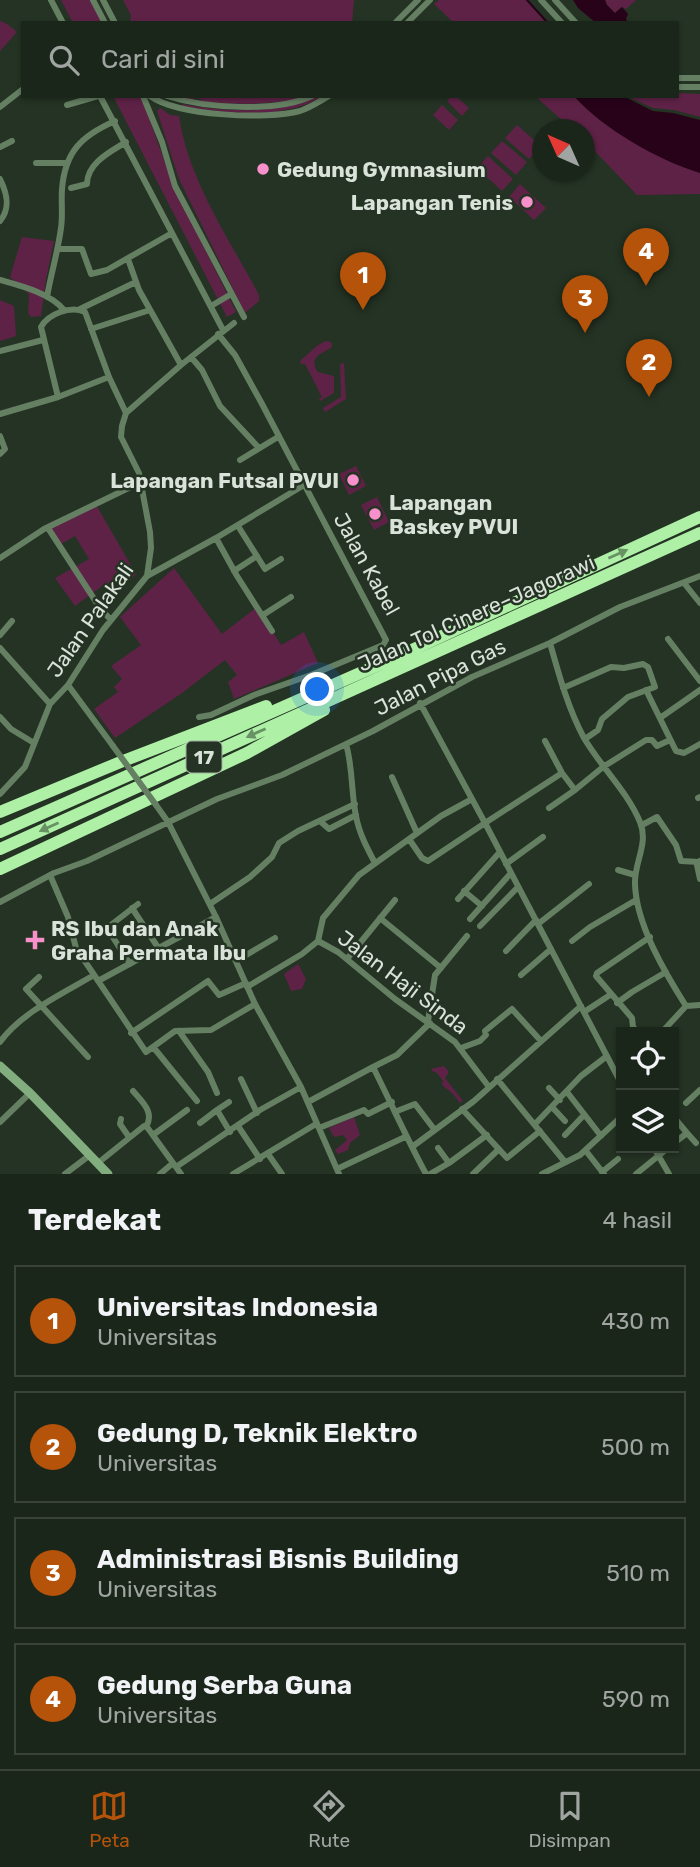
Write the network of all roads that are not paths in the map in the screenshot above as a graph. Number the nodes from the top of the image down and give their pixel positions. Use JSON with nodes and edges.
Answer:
{"nodes":[{"id":1,"x":51,"y":0,"type":"edge"},
{"id":2,"x":93,"y":0,"type":"edge"},
{"id":3,"x":103,"y":0,"type":"edge"},
{"id":4,"x":418,"y":0,"type":"edge"},
{"id":5,"x":430,"y":0,"type":"edge"},
{"id":6,"x":555,"y":0,"type":"edge"},
{"id":7,"x":543,"y":1,"type":"edge"},
{"id":8,"x":62,"y":21,"type":"edge"},
{"id":9,"x":104,"y":21,"type":"edge"},
{"id":10,"x":114,"y":21,"type":"edge"},
{"id":11,"x":397,"y":21,"type":"edge"},
{"id":12,"x":409,"y":21,"type":"edge"},
{"id":13,"x":560,"y":21,"type":"edge"},
{"id":14,"x":574,"y":21,"type":"edge"},
{"id":15,"x":679,"y":78,"type":"edge"},
{"id":16,"x":700,"y":78,"type":"edge"},
{"id":17,"x":679,"y":87,"type":"edge"},
{"id":18,"x":700,"y":87,"type":"edge"},
{"id":19,"x":21,"y":91,"type":"edge"},
{"id":20,"x":92,"y":98,"type":"edge"},
{"id":21,"x":100,"y":98,"type":"edge"},
{"id":22,"x":144,"y":98,"type":"edge"},
{"id":23,"x":153,"y":98,"type":"edge"},
{"id":24,"x":175,"y":98,"type":"edge"},
{"id":25,"x":306,"y":98,"type":"edge"},
{"id":26,"x":325,"y":98,"type":"edge"},
{"id":27,"x":160,"y":103,"type":"junction"},
{"id":28,"x":67,"y":105,"type":"dead end"},
{"id":29,"x":0,"y":107,"type":"edge"},
{"id":30,"x":153,"y":118,"type":"junction"},
{"id":31,"x":115,"y":121,"type":"junction"},
{"id":32,"x":12,"y":141,"type":"dead end"},
{"id":33,"x":126,"y":142,"type":"junction"},
{"id":34,"x":0,"y":147,"type":"edge"},
{"id":35,"x":36,"y":163,"type":"dead end"},
{"id":36,"x":67,"y":163,"type":"junction"},
{"id":37,"x":0,"y":179,"type":"edge"},
{"id":38,"x":71,"y":188,"type":"dead end"},
{"id":39,"x":0,"y":220,"type":"edge"},
{"id":40,"x":172,"y":233,"type":"junction"},
{"id":41,"x":58,"y":249,"type":"junction"},
{"id":42,"x":128,"y":259,"type":"junction"},
{"id":43,"x":0,"y":280,"type":"edge"},
{"id":44,"x":136,"y":282,"type":"junction"},
{"id":45,"x":228,"y":296,"type":"dead end"},
{"id":46,"x":47,"y":297,"type":"junction"},
{"id":47,"x":211,"y":306,"type":"junction"},
{"id":48,"x":80,"y":309,"type":"junction"},
{"id":49,"x":64,"y":310,"type":"junction"},
{"id":50,"x":150,"y":310,"type":"junction"},
{"id":51,"x":243,"y":317,"type":"dead end"},
{"id":52,"x":234,"y":323,"type":"dead end"},
{"id":53,"x":91,"y":329,"type":"junction"},
{"id":54,"x":221,"y":332,"type":"junction"},
{"id":55,"x":43,"y":341,"type":"junction"},
{"id":56,"x":0,"y":351,"type":"edge"},
{"id":57,"x":191,"y":357,"type":"junction"},
{"id":58,"x":181,"y":365,"type":"junction"},
{"id":59,"x":108,"y":377,"type":"junction"},
{"id":60,"x":58,"y":397,"type":"junction"},
{"id":61,"x":126,"y":413,"type":"junction"},
{"id":62,"x":0,"y":414,"type":"edge"},
{"id":63,"x":0,"y":436,"type":"edge"},
{"id":64,"x":278,"y":437,"type":"junction"},
{"id":65,"x":259,"y":448,"type":"junction"},
{"id":66,"x":0,"y":454,"type":"edge"},
{"id":67,"x":240,"y":460,"type":"dead end"},
{"id":68,"x":141,"y":482,"type":"junction"},
{"id":69,"x":304,"y":485,"type":"junction"},
{"id":70,"x":700,"y":517,"type":"edge"},
{"id":71,"x":237,"y":526,"type":"junction"},
{"id":72,"x":48,"y":527,"type":"junction"},
{"id":73,"x":700,"y":533,"type":"edge"},
{"id":74,"x":216,"y":538,"type":"junction"},
{"id":75,"x":257,"y":556,"type":"junction"},
{"id":76,"x":0,"y":558,"type":"edge"},
{"id":77,"x":281,"y":559,"type":"dead end"},
{"id":78,"x":234,"y":571,"type":"junction"},
{"id":79,"x":147,"y":576,"type":"junction"},
{"id":80,"x":700,"y":576,"type":"edge"},
{"id":81,"x":684,"y":583,"type":"junction"},
{"id":82,"x":291,"y":597,"type":"dead end"},
{"id":83,"x":700,"y":603,"type":"edge"},
{"id":84,"x":263,"y":615,"type":"junction"},
{"id":85,"x":111,"y":620,"type":"junction"},
{"id":86,"x":12,"y":621,"type":"dead end"},
{"id":87,"x":272,"y":631,"type":"dead end"},
{"id":88,"x":0,"y":635,"type":"edge"},
{"id":89,"x":668,"y":639,"type":"dead end"},
{"id":90,"x":550,"y":643,"type":"junction"},
{"id":91,"x":0,"y":648,"type":"edge"},
{"id":92,"x":404,"y":660,"type":"junction"},
{"id":93,"x":700,"y":681,"type":"edge"},
{"id":94,"x":68,"y":685,"type":"junction"},
{"id":95,"x":563,"y":688,"type":"junction"},
{"id":96,"x":646,"y":690,"type":"junction"},
{"id":97,"x":700,"y":691,"type":"edge"},
{"id":98,"x":50,"y":704,"type":"junction"},
{"id":99,"x":420,"y":704,"type":"junction"},
{"id":100,"x":0,"y":717,"type":"edge"},
{"id":101,"x":199,"y":717,"type":"dead end"},
{"id":102,"x":660,"y":718,"type":"junction"},
{"id":103,"x":585,"y":738,"type":"junction"},
{"id":104,"x":670,"y":740,"type":"junction"},
{"id":105,"x":545,"y":741,"type":"dead end"},
{"id":106,"x":34,"y":743,"type":"junction"},
{"id":107,"x":346,"y":744,"type":"junction"},
{"id":108,"x":700,"y":744,"type":"edge"},
{"id":109,"x":603,"y":767,"type":"junction"},
{"id":110,"x":562,"y":773,"type":"junction"},
{"id":111,"x":392,"y":777,"type":"dead end"},
{"id":112,"x":575,"y":790,"type":"junction"},
{"id":113,"x":0,"y":793,"type":"edge"},
{"id":114,"x":472,"y":799,"type":"junction"},
{"id":115,"x":355,"y":804,"type":"junction"},
{"id":116,"x":549,"y":808,"type":"dead end"},
{"id":117,"x":0,"y":812,"type":"edge"},
{"id":118,"x":356,"y":815,"type":"junction"},
{"id":119,"x":169,"y":822,"type":"junction"},
{"id":120,"x":321,"y":822,"type":"junction"},
{"id":121,"x":485,"y":824,"type":"junction"},
{"id":122,"x":642,"y":825,"type":"junction"},
{"id":123,"x":0,"y":832,"type":"edge"},
{"id":124,"x":417,"y":833,"type":"junction"},
{"id":125,"x":542,"y":836,"type":"dead end"},
{"id":126,"x":409,"y":839,"type":"junction"},
{"id":127,"x":0,"y":849,"type":"edge"},
{"id":128,"x":499,"y":853,"type":"junction"},
{"id":129,"x":699,"y":861,"type":"edge"},
{"id":130,"x":375,"y":863,"type":"junction"},
{"id":131,"x":506,"y":864,"type":"junction"},
{"id":132,"x":0,"y":869,"type":"edge"},
{"id":133,"x":618,"y":870,"type":"dead end"},
{"id":134,"x":511,"y":873,"type":"junction"},
{"id":135,"x":50,"y":875,"type":"junction"},
{"id":136,"x":635,"y":875,"type":"junction"},
{"id":137,"x":700,"y":879,"type":"edge"},
{"id":138,"x":589,"y":884,"type":"dead end"},
{"id":139,"x":518,"y":887,"type":"junction"},
{"id":140,"x":464,"y":891,"type":"junction"},
{"id":141,"x":458,"y":898,"type":"dead end"},
{"id":142,"x":395,"y":900,"type":"dead end"},
{"id":143,"x":636,"y":900,"type":"junction"},
{"id":144,"x":0,"y":902,"type":"edge"},
{"id":145,"x":210,"y":904,"type":"junction"},
{"id":146,"x":482,"y":905,"type":"junction"},
{"id":147,"x":216,"y":917,"type":"junction"},
{"id":148,"x":380,"y":918,"type":"junction"},
{"id":149,"x":470,"y":919,"type":"dead end"},
{"id":150,"x":537,"y":922,"type":"junction"},
{"id":151,"x":480,"y":926,"type":"dead end"},
{"id":152,"x":467,"y":936,"type":"dead end"},
{"id":153,"x":650,"y":937,"type":"junction"},
{"id":154,"x":275,"y":939,"type":"dead end"},
{"id":155,"x":318,"y":941,"type":"junction"},
{"id":156,"x":572,"y":941,"type":"dead end"},
{"id":157,"x":159,"y":949,"type":"junction"},
{"id":158,"x":551,"y":950,"type":"junction"},
{"id":159,"x":506,"y":951,"type":"dead end"},
{"id":160,"x":347,"y":959,"type":"junction"},
{"id":161,"x":236,"y":961,"type":"junction"},
{"id":162,"x":130,"y":964,"type":"junction"},
{"id":163,"x":441,"y":968,"type":"junction"},
{"id":164,"x":666,"y":972,"type":"junction"},
{"id":165,"x":521,"y":975,"type":"dead end"},
{"id":166,"x":39,"y":977,"type":"dead end"},
{"id":167,"x":96,"y":978,"type":"junction"},
{"id":168,"x":247,"y":985,"type":"junction"},
{"id":169,"x":610,"y":995,"type":"junction"},
{"id":170,"x":617,"y":1003,"type":"junction"},
{"id":171,"x":255,"y":1004,"type":"junction"},
{"id":172,"x":700,"y":1005,"type":"edge"},
{"id":173,"x":43,"y":1006,"type":"junction"},
{"id":174,"x":686,"y":1006,"type":"junction"},
{"id":175,"x":582,"y":1009,"type":"junction"},
{"id":176,"x":429,"y":1022,"type":"junction"},
{"id":177,"x":633,"y":1027,"type":"edge"},
{"id":178,"x":667,"y":1027,"type":"edge"},
{"id":179,"x":179,"y":1031,"type":"junction"},
{"id":180,"x":131,"y":1032,"type":"junction"},
{"id":181,"x":541,"y":1041,"type":"junction"},
{"id":182,"x":0,"y":1042,"type":"edge"},
{"id":183,"x":154,"y":1048,"type":"junction"},
{"id":184,"x":461,"y":1048,"type":"junction"},
{"id":185,"x":607,"y":1056,"type":"junction"},
{"id":186,"x":88,"y":1057,"type":"dead end"},
{"id":187,"x":0,"y":1066,"type":"edge"},
{"id":188,"x":373,"y":1067,"type":"junction"},
{"id":189,"x":616,"y":1073,"type":"edge"},
{"id":190,"x":241,"y":1079,"type":"dead end"},
{"id":191,"x":498,"y":1079,"type":"junction"},
{"id":192,"x":301,"y":1087,"type":"junction"},
{"id":193,"x":489,"y":1087,"type":"junction"},
{"id":194,"x":549,"y":1088,"type":"dead end"},
{"id":195,"x":700,"y":1090,"type":"edge"},
{"id":196,"x":133,"y":1091,"type":"dead end"},
{"id":197,"x":567,"y":1092,"type":"junction"},
{"id":198,"x":30,"y":1093,"type":"junction"},
{"id":199,"x":217,"y":1093,"type":"dead end"},
{"id":200,"x":560,"y":1100,"type":"junction"},
{"id":201,"x":197,"y":1101,"type":"dead end"},
{"id":202,"x":229,"y":1102,"type":"dead end"},
{"id":203,"x":308,"y":1102,"type":"junction"},
{"id":204,"x":392,"y":1102,"type":"junction"},
{"id":205,"x":686,"y":1103,"type":"dead end"},
{"id":206,"x":552,"y":1107,"type":"junction"},
{"id":207,"x":462,"y":1109,"type":"junction"},
{"id":208,"x":187,"y":1110,"type":"dead end"},
{"id":209,"x":217,"y":1110,"type":"junction"},
{"id":210,"x":397,"y":1111,"type":"junction"},
{"id":211,"x":257,"y":1112,"type":"junction"},
{"id":212,"x":584,"y":1115,"type":"junction"},
{"id":213,"x":121,"y":1119,"type":"dead end"},
{"id":214,"x":565,"y":1121,"type":"dead end"},
{"id":215,"x":0,"y":1122,"type":"edge"},
{"id":216,"x":616,"y":1122,"type":"edge"},
{"id":217,"x":200,"y":1123,"type":"dead end"},
{"id":218,"x":679,"y":1123,"type":"edge"},
{"id":219,"x":535,"y":1124,"type":"junction"},
{"id":220,"x":238,"y":1126,"type":"junction"},
{"id":221,"x":317,"y":1126,"type":"junction"},
{"id":222,"x":143,"y":1127,"type":"junction"},
{"id":223,"x":434,"y":1129,"type":"junction"},
{"id":224,"x":540,"y":1130,"type":"junction"},
{"id":225,"x":230,"y":1132,"type":"junction"},
{"id":226,"x":687,"y":1133,"type":"junction"},
{"id":227,"x":153,"y":1135,"type":"junction"},
{"id":228,"x":487,"y":1135,"type":"junction"},
{"id":229,"x":565,"y":1135,"type":"dead end"},
{"id":230,"x":601,"y":1136,"type":"junction"},
{"id":231,"x":129,"y":1137,"type":"junction"},
{"id":232,"x":405,"y":1137,"type":"junction"},
{"id":233,"x":679,"y":1139,"type":"edge"},
{"id":234,"x":696,"y":1143,"type":"dead end"},
{"id":235,"x":412,"y":1147,"type":"junction"},
{"id":236,"x":438,"y":1149,"type":"dead end"},
{"id":237,"x":499,"y":1149,"type":"junction"},
{"id":238,"x":586,"y":1150,"type":"junction"},
{"id":239,"x":661,"y":1153,"type":"edge"},
{"id":240,"x":268,"y":1154,"type":"junction"},
{"id":241,"x":90,"y":1155,"type":"junction"},
{"id":242,"x":658,"y":1155,"type":"junction"},
{"id":243,"x":260,"y":1159,"type":"junction"},
{"id":244,"x":618,"y":1159,"type":"dead end"},
{"id":245,"x":565,"y":1162,"type":"junction"},
{"id":246,"x":98,"y":1163,"type":"junction"},
{"id":247,"x":449,"y":1163,"type":"junction"},
{"id":248,"x":175,"y":1165,"type":"junction"},
{"id":249,"x":553,"y":1171,"type":"edge"},
{"id":250,"x":338,"y":1172,"type":"edge"},
{"id":251,"x":603,"y":1173,"type":"edge"},
{"id":252,"x":65,"y":1174,"type":"edge"},
{"id":253,"x":108,"y":1174,"type":"edge"},
{"id":254,"x":160,"y":1174,"type":"edge"},
{"id":255,"x":181,"y":1174,"type":"edge"},
{"id":256,"x":233,"y":1174,"type":"edge"},
{"id":257,"x":282,"y":1174,"type":"edge"},
{"id":258,"x":428,"y":1174,"type":"edge"},
{"id":259,"x":473,"y":1174,"type":"edge"},
{"id":260,"x":542,"y":1174,"type":"edge"},
{"id":261,"x":636,"y":1174,"type":"edge"},
{"id":262,"x":668,"y":1174,"type":"edge"}],
"edges":[{"from":1,"to":8,"type":"street"},
{"from":2,"to":9,"type":"street"},
{"from":3,"to":10,"type":"street"},
{"from":4,"to":11,"type":"street"},
{"from":5,"to":12,"type":"street"},
{"from":6,"to":14,"type":"street"},
{"from":7,"to":13,"type":"street"},
{"from":15,"to":16,"type":"street"},
{"from":17,"to":18,"type":"street"},
{"from":19,"to":29,"type":"street"},
{"from":20,"to":28,"type":"street"},
{"from":21,"to":31,"type":"street"},
{"from":22,"to":30,"type":"street"},
{"from":23,"to":27,"type":"street"},
{"from":24,"to":25,"type":"street"},
{"from":26,"to":27,"type":"street"},
{"from":27,"to":30,"type":"street"},
{"from":30,"to":51,"type":"street"},
{"from":31,"to":33,"type":"street"},
{"from":31,"to":36,"type":"street"},
{"from":32,"to":34,"type":"street"},
{"from":33,"to":38,"type":"street"},
{"from":33,"to":40,"type":"street"},
{"from":35,"to":36,"type":"street"},
{"from":36,"to":41,"type":"street"},
{"from":37,"to":39,"type":"street"},
{"from":40,"to":42,"type":"street"},
{"from":40,"to":47,"type":"street"},
{"from":41,"to":42,"type":"street"},
{"from":41,"to":46,"type":"street"},
{"from":42,"to":44,"type":"street"},
{"from":43,"to":46,"type":"street"},
{"from":44,"to":48,"type":"street"},
{"from":44,"to":50,"type":"street"},
{"from":45,"to":47,"type":"street"},
{"from":46,"to":49,"type":"street"},
{"from":47,"to":54,"type":"street"},
{"from":48,"to":49,"type":"street"},
{"from":48,"to":53,"type":"street"},
{"from":49,"to":55,"type":"street"},
{"from":50,"to":53,"type":"street"},
{"from":50,"to":58,"type":"street"},
{"from":52,"to":54,"type":"street"},
{"from":53,"to":59,"type":"street"},
{"from":54,"to":57,"type":"street"},
{"from":54,"to":64,"type":"street","name":"Jalan Kabel"},
{"from":55,"to":56,"type":"street"},
{"from":55,"to":60,"type":"street"},
{"from":57,"to":58,"type":"street"},
{"from":57,"to":65,"type":"street"},
{"from":58,"to":61,"type":"street"},
{"from":59,"to":60,"type":"street"},
{"from":59,"to":61,"type":"street"},
{"from":60,"to":62,"type":"street"},
{"from":61,"to":68,"type":"street","name":"Jalan Palakali"},
{"from":63,"to":66,"type":"street"},
{"from":64,"to":65,"type":"street"},
{"from":64,"to":69,"type":"street","name":"Jalan Kabel"},
{"from":65,"to":67,"type":"street"},
{"from":68,"to":72,"type":"street"},
{"from":68,"to":79,"type":"street","name":"Jalan Palakali"},
{"from":69,"to":71,"type":"street"},
{"from":69,"to":101,"type":"street","name":"Jalan Kabel"},
{"from":92,"to":70,"type":"highway","name":"Jalan Tol Cinere–Jagorawi","number":"17","one_way":true},
{"from":71,"to":74,"type":"street"},
{"from":71,"to":75,"type":"street"},
{"from":72,"to":76,"type":"street"},
{"from":72,"to":85,"type":"street"},
{"from":73,"to":92,"type":"highway","name":"Jalan Tol Cinere–Jagorawi","number":"17"},
{"from":74,"to":78,"type":"street"},
{"from":74,"to":79,"type":"street"},
{"from":75,"to":77,"type":"street"},
{"from":75,"to":78,"type":"street"},
{"from":78,"to":84,"type":"street"},
{"from":79,"to":85,"type":"street","name":"Jalan Palakali"},
{"from":80,"to":81,"type":"street"},
{"from":81,"to":83,"type":"street"},
{"from":81,"to":90,"type":"street","name":"Jalan Pipa Gas"},
{"from":82,"to":84,"type":"street"},
{"from":84,"to":87,"type":"street"},
{"from":85,"to":94,"type":"street","name":"Jalan Palakali"},
{"from":86,"to":88,"type":"street"},
{"from":89,"to":93,"type":"street"},
{"from":90,"to":95,"type":"street"},
{"from":90,"to":99,"type":"street","name":"Jalan Pipa Gas"},
{"from":91,"to":98,"type":"street"},
{"from":92,"to":117,"type":"highway"},
{"from":92,"to":123,"type":"highway","name":"Jalan Tol Cinere–Jagorawi","number":"17"},
{"from":92,"to":127,"type":"highway","name":"Jalan Tol Cinere–Jagorawi","number":"17","one_way":true},
{"from":92,"to":132,"type":"highway"},
{"from":94,"to":98,"type":"street","name":"Jalan Palakali"},
{"from":94,"to":119,"type":"street","bridge":true},
{"from":95,"to":96,"type":"street"},
{"from":95,"to":103,"type":"street"},
{"from":96,"to":102,"type":"street"},
{"from":96,"to":103,"type":"street"},
{"from":97,"to":102,"type":"street"},
{"from":98,"to":106,"type":"street","name":"Jalan Palakali"},
{"from":99,"to":107,"type":"street","name":"Jalan Pipa Gas"},
{"from":99,"to":114,"type":"street"},
{"from":100,"to":106,"type":"street"},
{"from":102,"to":104,"type":"street"},
{"from":103,"to":109,"type":"street"},
{"from":104,"to":108,"type":"street"},
{"from":104,"to":109,"type":"street"},
{"from":105,"to":110,"type":"street"},
{"from":106,"to":113,"type":"street","name":"Jalan Palakali"},
{"from":107,"to":115,"type":"street"},
{"from":107,"to":119,"type":"street","name":"Jalan Pipa Gas"},
{"from":109,"to":112,"type":"street"},
{"from":109,"to":122,"type":"street"},
{"from":110,"to":112,"type":"street"},
{"from":110,"to":121,"type":"street"},
{"from":111,"to":124,"type":"street"},
{"from":112,"to":116,"type":"street"},
{"from":114,"to":121,"type":"street"},
{"from":114,"to":124,"type":"street"},
{"from":115,"to":118,"type":"street"},
{"from":115,"to":120,"type":"street"},
{"from":118,"to":120,"type":"street"},
{"from":118,"to":130,"type":"street"},
{"from":119,"to":135,"type":"street","name":"Jalan Pipa Gas"},
{"from":119,"to":145,"type":"street"},
{"from":120,"to":145,"type":"street"},
{"from":121,"to":126,"type":"street"},
{"from":121,"to":128,"type":"street"},
{"from":122,"to":129,"type":"street"},
{"from":122,"to":136,"type":"street"},
{"from":124,"to":126,"type":"street"},
{"from":125,"to":131,"type":"street"},
{"from":126,"to":130,"type":"street"},
{"from":128,"to":131,"type":"street"},
{"from":128,"to":140,"type":"street"},
{"from":129,"to":137,"type":"street"},
{"from":130,"to":155,"type":"street","name":"Jalan Haji Sinda"},
{"from":131,"to":134,"type":"street"},
{"from":133,"to":136,"type":"street"},
{"from":134,"to":139,"type":"street"},
{"from":134,"to":146,"type":"street"},
{"from":135,"to":144,"type":"street","name":"Jalan Pipa Gas"},
{"from":135,"to":167,"type":"street"},
{"from":136,"to":143,"type":"street"},
{"from":138,"to":150,"type":"street"},
{"from":139,"to":150,"type":"street"},
{"from":139,"to":151,"type":"street"},
{"from":140,"to":141,"type":"street"},
{"from":140,"to":146,"type":"street"},
{"from":142,"to":148,"type":"street"},
{"from":143,"to":153,"type":"street"},
{"from":143,"to":156,"type":"street"},
{"from":145,"to":147,"type":"street"},
{"from":146,"to":149,"type":"street"},
{"from":147,"to":157,"type":"street"},
{"from":147,"to":161,"type":"street"},
{"from":148,"to":160,"type":"street"},
{"from":148,"to":163,"type":"street"},
{"from":150,"to":158,"type":"street"},
{"from":150,"to":159,"type":"street"},
{"from":152,"to":163,"type":"street"},
{"from":153,"to":164,"type":"street"},
{"from":153,"to":169,"type":"street"},
{"from":154,"to":161,"type":"street"},
{"from":155,"to":160,"type":"street","name":"Jalan Haji Sinda"},
{"from":155,"to":168,"type":"street","name":"Jalan Haji Sinda"},
{"from":157,"to":162,"type":"street"},
{"from":157,"to":162,"type":"street"},
{"from":158,"to":165,"type":"street"},
{"from":158,"to":175,"type":"street"},
{"from":160,"to":176,"type":"street","name":"Jalan Haji Sinda"},
{"from":161,"to":168,"type":"street"},
{"from":162,"to":167,"type":"street"},
{"from":163,"to":176,"type":"street"},
{"from":164,"to":170,"type":"street"},
{"from":164,"to":174,"type":"street"},
{"from":166,"to":173,"type":"street"},
{"from":167,"to":173,"type":"street"},
{"from":167,"to":180,"type":"street"},
{"from":168,"to":171,"type":"street"},
{"from":168,"to":180,"type":"street","name":"Jalan Haji Sinda"},
{"from":169,"to":170,"type":"street"},
{"from":169,"to":175,"type":"street"},
{"from":170,"to":177,"type":"street"},
{"from":171,"to":179,"type":"street"},
{"from":171,"to":192,"type":"street"},
{"from":172,"to":174,"type":"street"},
{"from":173,"to":182,"type":"street"},
{"from":173,"to":186,"type":"street"},
{"from":174,"to":178,"type":"street"},
{"from":175,"to":181,"type":"street"},
{"from":175,"to":185,"type":"street"},
{"from":176,"to":184,"type":"street","name":"Jalan Haji Sinda"},
{"from":176,"to":188,"type":"street"},
{"from":179,"to":183,"type":"street"},
{"from":179,"to":199,"type":"street"},
{"from":180,"to":183,"type":"street"},
{"from":181,"to":184,"type":"street"},
{"from":181,"to":191,"type":"street"},
{"from":183,"to":201,"type":"street"},
{"from":184,"to":193,"type":"street","name":"Jalan Haji Sinda"},
{"from":185,"to":189,"type":"street"},
{"from":185,"to":197,"type":"street"},
{"from":187,"to":198,"type":"street"},
{"from":188,"to":203,"type":"street"},
{"from":188,"to":204,"type":"street"},
{"from":190,"to":211,"type":"street"},
{"from":191,"to":193,"type":"street"},
{"from":191,"to":219,"type":"street"},
{"from":192,"to":203,"type":"street"},
{"from":192,"to":211,"type":"street"},
{"from":193,"to":207,"type":"street"},
{"from":194,"to":200,"type":"street"},
{"from":195,"to":205,"type":"street"},
{"from":196,"to":222,"type":"street"},
{"from":197,"to":200,"type":"street"},
{"from":197,"to":212,"type":"street"},
{"from":198,"to":215,"type":"street"},
{"from":198,"to":241,"type":"street"},
{"from":200,"to":206,"type":"street"},
{"from":202,"to":209,"type":"street"},
{"from":203,"to":221,"type":"street"},
{"from":204,"to":210,"type":"street"},
{"from":204,"to":221,"type":"street"},
{"from":206,"to":214,"type":"street"},
{"from":206,"to":219,"type":"street"},
{"from":207,"to":223,"type":"street"},
{"from":207,"to":228,"type":"street"},
{"from":208,"to":227,"type":"street"},
{"from":209,"to":217,"type":"street"},
{"from":209,"to":225,"type":"street"},
{"from":210,"to":223,"type":"street"},
{"from":210,"to":232,"type":"street"},
{"from":211,"to":220,"type":"street"},
{"from":212,"to":229,"type":"street"},
{"from":212,"to":230,"type":"street"},
{"from":213,"to":231,"type":"street"},
{"from":216,"to":230,"type":"street"},
{"from":218,"to":226,"type":"street"},
{"from":219,"to":224,"type":"street"},
{"from":220,"to":225,"type":"street"},
{"from":220,"to":243,"type":"street"},
{"from":221,"to":240,"type":"street"},
{"from":221,"to":250,"type":"street"},
{"from":222,"to":227,"type":"street"},
{"from":222,"to":231,"type":"street"},
{"from":223,"to":235,"type":"street"},
{"from":224,"to":237,"type":"street"},
{"from":224,"to":245,"type":"street"},
{"from":225,"to":248,"type":"street"},
{"from":226,"to":233,"type":"street"},
{"from":226,"to":234,"type":"street"},
{"from":227,"to":248,"type":"street"},
{"from":228,"to":237,"type":"street"},
{"from":228,"to":247,"type":"street"},
{"from":230,"to":238,"type":"street"},
{"from":231,"to":246,"type":"street"},
{"from":232,"to":235,"type":"street"},
{"from":232,"to":250,"type":"street"},
{"from":235,"to":258,"type":"street"},
{"from":236,"to":247,"type":"street"},
{"from":237,"to":259,"type":"street"},
{"from":238,"to":245,"type":"street"},
{"from":238,"to":251,"type":"street"},
{"from":239,"to":242,"type":"street"},
{"from":240,"to":243,"type":"street"},
{"from":240,"to":257,"type":"street"},
{"from":241,"to":246,"type":"street"},
{"from":241,"to":252,"type":"street"},
{"from":242,"to":261,"type":"street"},
{"from":242,"to":262,"type":"street"},
{"from":243,"to":256,"type":"street"},
{"from":244,"to":251,"type":"street"},
{"from":245,"to":249,"type":"street"},
{"from":246,"to":253,"type":"street"},
{"from":247,"to":258,"type":"street"},
{"from":248,"to":254,"type":"street"},
{"from":248,"to":255,"type":"street"},
{"from":249,"to":260,"type":"street"}]}
